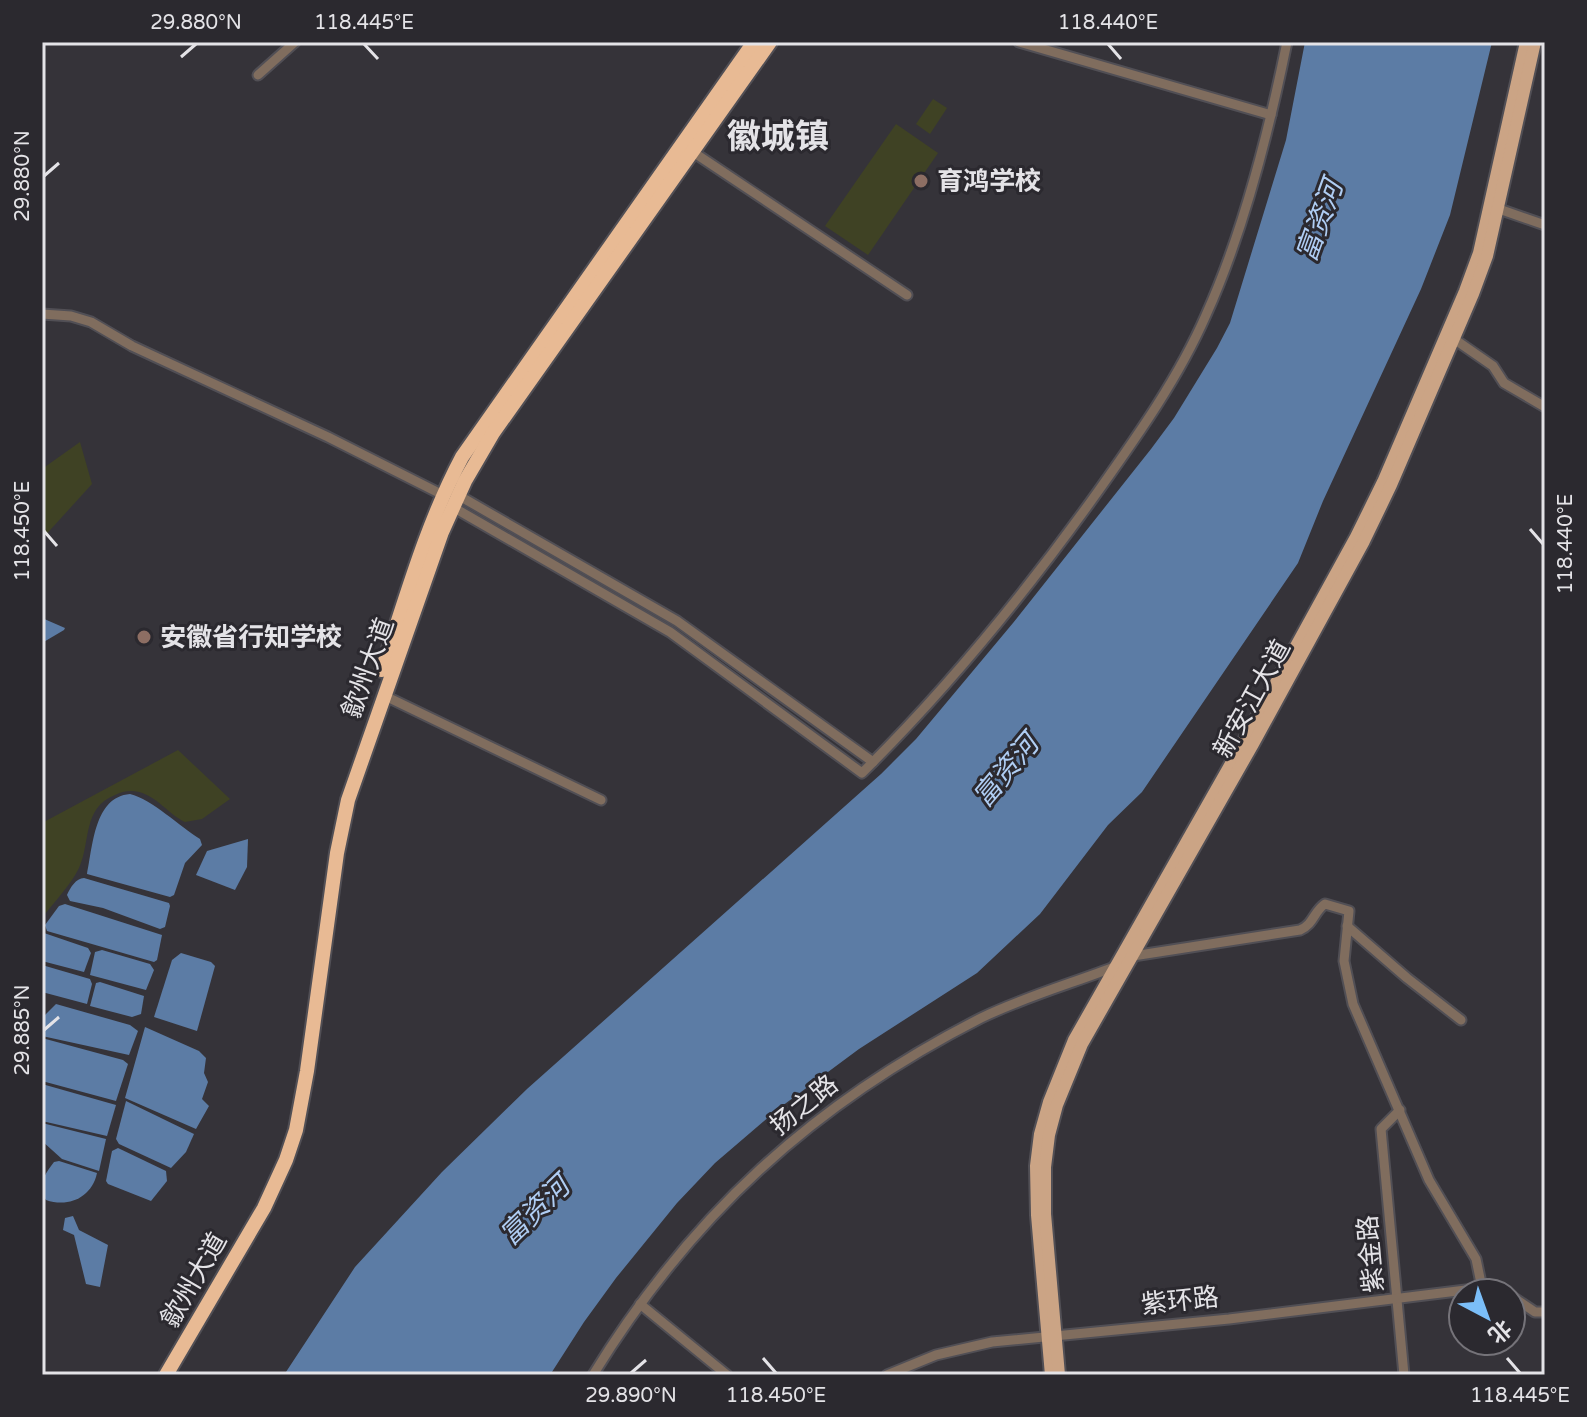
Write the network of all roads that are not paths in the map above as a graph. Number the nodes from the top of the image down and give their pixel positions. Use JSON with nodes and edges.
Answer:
{"nodes":[{"id":1,"x":295,"y":42,"type":"edge"},
{"id":2,"x":754,"y":42,"type":"edge"},
{"id":3,"x":770,"y":42,"type":"edge"},
{"id":4,"x":1019,"y":42,"type":"edge"},
{"id":5,"x":1287,"y":42,"type":"edge"},
{"id":6,"x":1526,"y":42,"type":"edge"},
{"id":7,"x":1535,"y":42,"type":"edge"},
{"id":8,"x":258,"y":75,"type":"dead end"},
{"id":9,"x":1271,"y":115,"type":"junction"},
{"id":10,"x":693,"y":152,"type":"junction"},
{"id":11,"x":1499,"y":209,"type":"junction"},
{"id":12,"x":1545,"y":225,"type":"edge"},
{"id":13,"x":907,"y":295,"type":"dead end"},
{"id":14,"x":42,"y":314,"type":"edge"},
{"id":15,"x":1454,"y":339,"type":"junction"},
{"id":16,"x":1545,"y":407,"type":"edge"},
{"id":17,"x":448,"y":497,"type":"junction"},
{"id":18,"x":383,"y":695,"type":"junction"},
{"id":19,"x":873,"y":762,"type":"junction"},
{"id":20,"x":601,"y":800,"type":"dead end"},
{"id":21,"x":1347,"y":926,"type":"junction"},
{"id":22,"x":1133,"y":956,"type":"junction"},
{"id":23,"x":1117,"y":966,"type":"junction"},
{"id":24,"x":1461,"y":1020,"type":"dead end"},
{"id":25,"x":1400,"y":1110,"type":"junction"},
{"id":26,"x":1480,"y":1277,"type":"edge"},
{"id":27,"x":1447,"y":1292,"type":"edge"},
{"id":28,"x":1397,"y":1298,"type":"junction"},
{"id":29,"x":640,"y":1304,"type":"junction"},
{"id":30,"x":1052,"y":1336,"type":"junction"},
{"id":31,"x":155,"y":1375,"type":"edge"},
{"id":32,"x":166,"y":1375,"type":"edge"},
{"id":33,"x":593,"y":1375,"type":"edge"},
{"id":34,"x":727,"y":1375,"type":"edge"},
{"id":35,"x":887,"y":1375,"type":"edge"},
{"id":36,"x":1051,"y":1375,"type":"edge"},
{"id":37,"x":1059,"y":1375,"type":"edge"},
{"id":38,"x":1404,"y":1375,"type":"edge"}],
"edges":[{"from":1,"to":8,"type":"street"},
{"from":2,"to":17,"type":"highway","name":"歙州大道"},
{"from":3,"to":10,"type":"highway","name":"歙州大道"},
{"from":4,"to":9,"type":"street"},
{"from":5,"to":9,"type":"street"},
{"from":6,"to":23,"type":"main road","name":"新安江大道"},
{"from":7,"to":11,"type":"main road","name":"新安江大道"},
{"from":9,"to":19,"type":"street"},
{"from":10,"to":13,"type":"street"},
{"from":10,"to":17,"type":"highway","name":"歙州大道"},
{"from":11,"to":12,"type":"street"},
{"from":11,"to":15,"type":"main road","name":"新安江大道"},
{"from":14,"to":17,"type":"street"},
{"from":15,"to":16,"type":"street"},
{"from":15,"to":22,"type":"main road","name":"新安江大道"},
{"from":17,"to":18,"type":"highway","name":"歙州大道"},
{"from":17,"to":19,"type":"street"},
{"from":17,"to":19,"type":"street"},
{"from":17,"to":31,"type":"highway","name":"歙州大道"},
{"from":18,"to":20,"type":"street"},
{"from":18,"to":32,"type":"highway","name":"歙州大道"},
{"from":21,"to":22,"type":"street"},
{"from":21,"to":24,"type":"street"},
{"from":21,"to":25,"type":"street"},
{"from":22,"to":30,"type":"main road","name":"新安江大道"},
{"from":23,"to":29,"type":"street","name":"扬之路"},
{"from":23,"to":30,"type":"main road","name":"新安江大道"},
{"from":25,"to":26,"type":"street"},
{"from":25,"to":28,"type":"street","name":"紫金路"},
{"from":27,"to":28,"type":"street","name":"紫环路"},
{"from":28,"to":30,"type":"street","name":"紫环路"},
{"from":28,"to":38,"type":"street","name":"紫金路"},
{"from":29,"to":33,"type":"street","name":"扬之路"},
{"from":29,"to":34,"type":"street"},
{"from":30,"to":35,"type":"street","name":"紫环路"},
{"from":30,"to":36,"type":"main road","name":"新安江大道"},
{"from":30,"to":37,"type":"main road","name":"新安江大道"}]}
